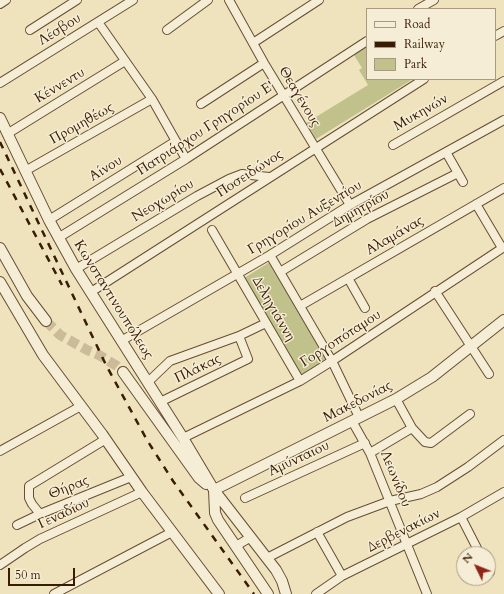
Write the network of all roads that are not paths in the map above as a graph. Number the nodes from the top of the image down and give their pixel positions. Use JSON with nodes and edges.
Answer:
{"nodes":[{"id":1,"x":6,"y":0,"type":"edge"},
{"id":2,"x":77,"y":0,"type":"edge"},
{"id":3,"x":133,"y":0,"type":"edge"},
{"id":4,"x":208,"y":0,"type":"edge"},
{"id":5,"x":229,"y":0,"type":"edge"},
{"id":6,"x":319,"y":0,"type":"edge"},
{"id":7,"x":434,"y":0,"type":"edge"},
{"id":8,"x":0,"y":4,"type":"edge"},
{"id":9,"x":420,"y":8,"type":"edge"},
{"id":10,"x":98,"y":22,"type":"junction"},
{"id":11,"x":30,"y":30,"type":"dead end"},
{"id":12,"x":167,"y":30,"type":"dead end"},
{"id":13,"x":366,"y":42,"type":"edge"},
{"id":14,"x":253,"y":43,"type":"junction"},
{"id":15,"x":126,"y":61,"type":"junction"},
{"id":16,"x":264,"y":63,"type":"junction"},
{"id":17,"x":422,"y":80,"type":"edge"},
{"id":18,"x":504,"y":81,"type":"edge"},
{"id":19,"x":0,"y":83,"type":"edge"},
{"id":20,"x":283,"y":95,"type":"junction"},
{"id":21,"x":152,"y":99,"type":"junction"},
{"id":22,"x":201,"y":104,"type":"dead end"},
{"id":23,"x":0,"y":118,"type":"edge"},
{"id":24,"x":504,"y":120,"type":"edge"},
{"id":25,"x":8,"y":134,"type":"junction"},
{"id":26,"x":176,"y":141,"type":"junction"},
{"id":27,"x":393,"y":145,"type":"dead end"},
{"id":28,"x":315,"y":148,"type":"junction"},
{"id":29,"x":446,"y":152,"type":"junction"},
{"id":30,"x":186,"y":159,"type":"junction"},
{"id":31,"x":25,"y":171,"type":"junction"},
{"id":32,"x":458,"y":173,"type":"junction"},
{"id":33,"x":269,"y":177,"type":"junction"},
{"id":34,"x":463,"y":182,"type":"dead end"},
{"id":35,"x":504,"y":188,"type":"edge"},
{"id":36,"x":476,"y":204,"type":"junction"},
{"id":37,"x":350,"y":205,"type":"junction"},
{"id":38,"x":49,"y":220,"type":"junction"},
{"id":39,"x":212,"y":230,"type":"dead end"},
{"id":40,"x":58,"y":238,"type":"junction"},
{"id":41,"x":0,"y":248,"type":"edge"},
{"id":42,"x":503,"y":248,"type":"edge"},
{"id":43,"x":270,"y":255,"type":"junction"},
{"id":44,"x":76,"y":269,"type":"junction"},
{"id":45,"x":280,"y":272,"type":"junction"},
{"id":46,"x":237,"y":273,"type":"junction"},
{"id":47,"x":348,"y":278,"type":"junction"},
{"id":48,"x":0,"y":282,"type":"edge"},
{"id":49,"x":435,"y":291,"type":"junction"},
{"id":50,"x":91,"y":292,"type":"junction"},
{"id":51,"x":300,"y":306,"type":"junction"},
{"id":52,"x":365,"y":308,"type":"dead end"},
{"id":53,"x":504,"y":320,"type":"edge"},
{"id":54,"x":46,"y":321,"type":"tunnel mouth"},
{"id":55,"x":266,"y":323,"type":"junction"},
{"id":56,"x":239,"y":336,"type":"junction"},
{"id":57,"x":121,"y":341,"type":"junction"},
{"id":58,"x":471,"y":346,"type":"junction"},
{"id":59,"x":332,"y":361,"type":"junction"},
{"id":60,"x":122,"y":372,"type":"tunnel mouth"},
{"id":61,"x":489,"y":374,"type":"dead end"},
{"id":62,"x":300,"y":381,"type":"junction"},
{"id":63,"x":148,"y":382,"type":"junction"},
{"id":64,"x":396,"y":399,"type":"junction"},
{"id":65,"x":160,"y":402,"type":"junction"},
{"id":66,"x":81,"y":406,"type":"junction"},
{"id":67,"x":470,"y":414,"type":"dead end"},
{"id":68,"x":355,"y":419,"type":"junction"},
{"id":69,"x":412,"y":428,"type":"junction"},
{"id":70,"x":183,"y":438,"type":"junction"},
{"id":71,"x":106,"y":439,"type":"junction"},
{"id":72,"x":504,"y":440,"type":"edge"},
{"id":73,"x":365,"y":443,"type":"junction"},
{"id":74,"x":0,"y":451,"type":"edge"},
{"id":75,"x":370,"y":453,"type":"junction"},
{"id":76,"x":131,"y":476,"type":"junction"},
{"id":77,"x":214,"y":490,"type":"junction"},
{"id":78,"x":142,"y":492,"type":"junction"},
{"id":79,"x":504,"y":492,"type":"edge"},
{"id":80,"x":245,"y":498,"type":"dead end"},
{"id":81,"x":390,"y":501,"type":"junction"},
{"id":82,"x":40,"y":514,"type":"junction"},
{"id":83,"x":461,"y":517,"type":"junction"},
{"id":84,"x":17,"y":525,"type":"dead end"},
{"id":85,"x":172,"y":532,"type":"junction"},
{"id":86,"x":317,"y":532,"type":"junction"},
{"id":87,"x":251,"y":537,"type":"junction"},
{"id":88,"x":407,"y":544,"type":"junction"},
{"id":89,"x":236,"y":546,"type":"junction"},
{"id":90,"x":476,"y":546,"type":"edge"},
{"id":91,"x":267,"y":558,"type":"junction"},
{"id":92,"x":0,"y":565,"type":"edge"},
{"id":93,"x":342,"y":576,"type":"junction"},
{"id":94,"x":54,"y":594,"type":"edge"},
{"id":95,"x":219,"y":594,"type":"edge"},
{"id":96,"x":268,"y":594,"type":"edge"},
{"id":97,"x":286,"y":594,"type":"edge"},
{"id":98,"x":316,"y":594,"type":"edge"},
{"id":99,"x":427,"y":594,"type":"edge"}],
"edges":[{"from":1,"to":8,"type":"street"},
{"from":2,"to":11,"type":"street"},
{"from":3,"to":10,"type":"street","name":"Λέσβου"},
{"from":4,"to":12,"type":"street"},
{"from":5,"to":14,"type":"street","name":"Θεαγένους"},
{"from":6,"to":14,"type":"street"},
{"from":7,"to":9,"type":"street"},
{"from":10,"to":15,"type":"street"},
{"from":10,"to":19,"type":"street","name":"Λέσβου"},
{"from":13,"to":20,"type":"street","name":"Πατριάρχου Γρηγορίου E'"},
{"from":14,"to":16,"type":"street","name":"Θεαγένους"},
{"from":15,"to":21,"type":"street"},
{"from":15,"to":25,"type":"street","name":"Κέννεντυ"},
{"from":16,"to":20,"type":"street","name":"Θεαγένους"},
{"from":16,"to":22,"type":"street"},
{"from":17,"to":28,"type":"street","name":"Ποσειδώνος"},
{"from":18,"to":27,"type":"street","name":"Μυκηνών"},
{"from":20,"to":28,"type":"street","name":"Θεαγένους"},
{"from":20,"to":30,"type":"street","name":"Πατριάρχου Γρηγορίου E'"},
{"from":21,"to":26,"type":"street"},
{"from":21,"to":31,"type":"street","name":"Προμηθέως"},
{"from":23,"to":25,"type":"street","name":"Κωνσταντινουπόλεως"},
{"from":24,"to":29,"type":"street","name":"Γρηγορίου Αυξεντίου"},
{"from":25,"to":31,"type":"street","name":"Κωνσταντινουπόλεως"},
{"from":26,"to":30,"type":"street"},
{"from":26,"to":38,"type":"street","name":"Αίνου"},
{"from":28,"to":33,"type":"street","name":"Ποσειδώνος"},
{"from":28,"to":37,"type":"street","name":"Θεαγένους"},
{"from":29,"to":32,"type":"street"},
{"from":29,"to":37,"type":"street","name":"Γρηγορίου Αυξεντίου"},
{"from":30,"to":40,"type":"street","name":"Πατριάρχου Γρηγορίου E'"},
{"from":31,"to":38,"type":"street","name":"Κωνσταντινουπόλεως"},
{"from":32,"to":34,"type":"street"},
{"from":32,"to":45,"type":"street","name":"Δημητρίου"},
{"from":33,"to":44,"type":"street","name":"Νεοχωρίου"},
{"from":33,"to":50,"type":"street","name":"Ποσειδώνος"},
{"from":35,"to":36,"type":"street","name":"Αλαμάνας"},
{"from":36,"to":42,"type":"street"},
{"from":36,"to":47,"type":"street","name":"Αλαμάνας"},
{"from":37,"to":43,"type":"street","name":"Γρηγορίου Αυξεντίου"},
{"from":38,"to":40,"type":"street","name":"Κωνσταντινουπόλεως"},
{"from":39,"to":46,"type":"street","name":"Δεληγιάννη"},
{"from":40,"to":44,"type":"street","name":"Κωνσταντινουπόλεως"},
{"from":41,"to":54,"type":"street"},
{"from":42,"to":49,"type":"street","name":"Γοργοπόταμου"},
{"from":43,"to":45,"type":"street","name":"Λεωνίδου"},
{"from":43,"to":46,"type":"street","name":"Γρηγορίου Αυξεντίου"},
{"from":44,"to":50,"type":"street","name":"Κωνσταντινουπόλεως"},
{"from":45,"to":51,"type":"street","name":"Λεωνίδου"},
{"from":46,"to":55,"type":"street","name":"Δεληγιάννη"},
{"from":46,"to":57,"type":"street","name":"Γρηγορίου Αυξεντίου"},
{"from":47,"to":51,"type":"street","name":"Αλαμάνας"},
{"from":47,"to":52,"type":"street"},
{"from":48,"to":66,"type":"street"},
{"from":49,"to":58,"type":"street"},
{"from":49,"to":59,"type":"street","name":"Γοργοπόταμου"},
{"from":50,"to":57,"type":"street","name":"Κωνσταντινουπόλεως"},
{"from":51,"to":59,"type":"street","name":"Λεωνίδου"},
{"from":53,"to":58,"type":"street","name":"Μακεδονίας"},
{"from":55,"to":56,"type":"street"},
{"from":55,"to":62,"type":"street","name":"Δεληγιάννη"},
{"from":56,"to":63,"type":"street"},
{"from":56,"to":65,"type":"street","name":"Πλάκας"},
{"from":57,"to":63,"type":"street","name":"Κωνσταντινουπόλεως"},
{"from":58,"to":61,"type":"street"},
{"from":58,"to":64,"type":"street","name":"Μακεδονίας"},
{"from":59,"to":62,"type":"street","name":"Γοργοπόταμου"},
{"from":59,"to":68,"type":"street","name":"Λεωνίδου"},
{"from":60,"to":77,"type":"street"},
{"from":62,"to":70,"type":"street","name":"Γοργοπόταμου"},
{"from":63,"to":65,"type":"street","name":"Κωνσταντινουπόλεως"},
{"from":64,"to":68,"type":"street","name":"Μακεδονίας"},
{"from":64,"to":69,"type":"street"},
{"from":65,"to":70,"type":"street","name":"Κωνσταντινουπόλεως"},
{"from":66,"to":71,"type":"street"},
{"from":66,"to":74,"type":"street"},
{"from":67,"to":69,"type":"street"},
{"from":68,"to":73,"type":"street","name":"Λεωνίδου"},
{"from":68,"to":77,"type":"street","name":"Μακεδονίας"},
{"from":69,"to":75,"type":"street"},
{"from":70,"to":77,"type":"street","name":"Κωνσταντινουπόλεως"},
{"from":71,"to":76,"type":"street"},
{"from":71,"to":82,"type":"street","name":"Θήρας"},
{"from":72,"to":81,"type":"street"},
{"from":73,"to":75,"type":"street","name":"Λεωνίδου"},
{"from":73,"to":80,"type":"street","name":"Αμύνταιου"},
{"from":75,"to":81,"type":"street","name":"Λεωνίδου"},
{"from":76,"to":78,"type":"street"},
{"from":76,"to":82,"type":"street","name":"Θήρας"},
{"from":77,"to":87,"type":"street","name":"Κωνσταντινουπόλεως"},
{"from":77,"to":89,"type":"street","name":"Κωνσταντινουπόλεως"},
{"from":78,"to":85,"type":"street"},
{"from":78,"to":92,"type":"street","name":"Γεναδίου"},
{"from":79,"to":83,"type":"street","name":"Δερβενακίων"},
{"from":81,"to":86,"type":"street"},
{"from":81,"to":88,"type":"street","name":"Λεωνίδου"},
{"from":82,"to":84,"type":"street","name":"Θήρας"},
{"from":83,"to":88,"type":"street","name":"Δερβενακίων"},
{"from":83,"to":90,"type":"street"},
{"from":85,"to":94,"type":"street"},
{"from":85,"to":95,"type":"street"},
{"from":86,"to":91,"type":"street"},
{"from":86,"to":93,"type":"street"},
{"from":87,"to":89,"type":"street"},
{"from":87,"to":91,"type":"street","name":"Κωνσταντινουπόλεως"},
{"from":88,"to":93,"type":"street","name":"Δερβενακίων"},
{"from":88,"to":99,"type":"street","name":"Λεωνίδου"},
{"from":89,"to":96,"type":"street","name":"Κωνσταντινουπόλεως"},
{"from":91,"to":97,"type":"street","name":"Κωνσταντινουπόλεως"},
{"from":93,"to":98,"type":"street","name":"Δερβενακίων"}]}
